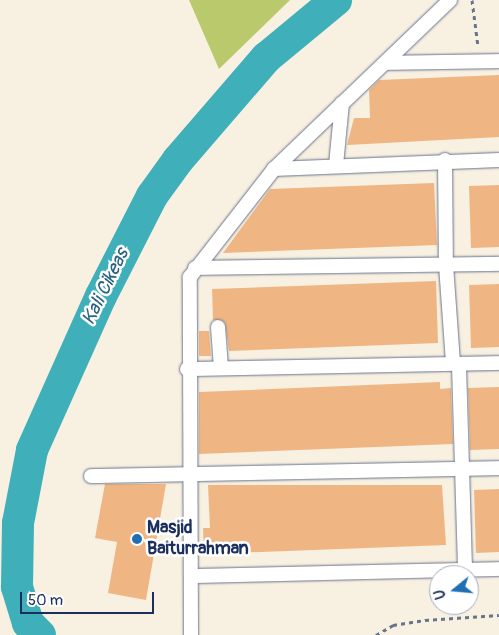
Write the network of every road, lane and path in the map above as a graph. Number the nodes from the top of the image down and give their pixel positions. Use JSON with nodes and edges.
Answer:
{"nodes":[{"id":1,"x":450,"y":0,"type":"edge"},
{"id":2,"x":472,"y":0,"type":"edge"},
{"id":3,"x":480,"y":61,"type":"junction"},
{"id":4,"x":499,"y":61,"type":"edge"},
{"id":5,"x":386,"y":63,"type":"junction"},
{"id":6,"x":342,"y":103,"type":"junction"},
{"id":7,"x":445,"y":160,"type":"junction"},
{"id":8,"x":499,"y":160,"type":"edge"},
{"id":9,"x":336,"y":165,"type":"junction"},
{"id":10,"x":274,"y":169,"type":"junction"},
{"id":11,"x":499,"y":264,"type":"edge"},
{"id":12,"x":446,"y":265,"type":"junction"},
{"id":13,"x":196,"y":268,"type":"junction"},
{"id":14,"x":218,"y":327,"type":"dead end"},
{"id":15,"x":453,"y":362,"type":"junction"},
{"id":16,"x":499,"y":363,"type":"edge"},
{"id":17,"x":221,"y":368,"type":"junction"},
{"id":18,"x":187,"y":369,"type":"junction"},
{"id":19,"x":499,"y":468,"type":"edge"},
{"id":20,"x":462,"y":469,"type":"junction"},
{"id":21,"x":191,"y":474,"type":"junction"},
{"id":22,"x":91,"y":476,"type":"dead end"},
{"id":23,"x":465,"y":565,"type":"edge"},
{"id":24,"x":479,"y":569,"type":"edge"},
{"id":25,"x":499,"y":569,"type":"edge"},
{"id":26,"x":429,"y":570,"type":"edge"},
{"id":27,"x":192,"y":576,"type":"junction"},
{"id":28,"x":499,"y":615,"type":"edge"},
{"id":29,"x":191,"y":635,"type":"edge"},
{"id":30,"x":376,"y":635,"type":"edge"}],
"edges":[{"from":1,"to":5,"type":"street"},
{"from":2,"to":3,"type":"path"},
{"from":3,"to":4,"type":"street"},
{"from":3,"to":5,"type":"street"},
{"from":5,"to":6,"type":"street"},
{"from":6,"to":9,"type":"street"},
{"from":6,"to":10,"type":"street"},
{"from":7,"to":8,"type":"street"},
{"from":7,"to":9,"type":"street"},
{"from":7,"to":12,"type":"street"},
{"from":9,"to":10,"type":"street"},
{"from":10,"to":13,"type":"street"},
{"from":11,"to":12,"type":"street"},
{"from":12,"to":13,"type":"street"},
{"from":12,"to":15,"type":"street"},
{"from":13,"to":18,"type":"street"},
{"from":14,"to":17,"type":"street"},
{"from":15,"to":16,"type":"street"},
{"from":15,"to":17,"type":"street"},
{"from":15,"to":20,"type":"street"},
{"from":17,"to":18,"type":"street"},
{"from":18,"to":21,"type":"street"},
{"from":19,"to":20,"type":"street"},
{"from":20,"to":21,"type":"street"},
{"from":20,"to":23,"type":"street"},
{"from":21,"to":22,"type":"street"},
{"from":21,"to":27,"type":"street"},
{"from":24,"to":25,"type":"street"},
{"from":26,"to":27,"type":"street"},
{"from":27,"to":29,"type":"street"},
{"from":28,"to":30,"type":"path"}]}
